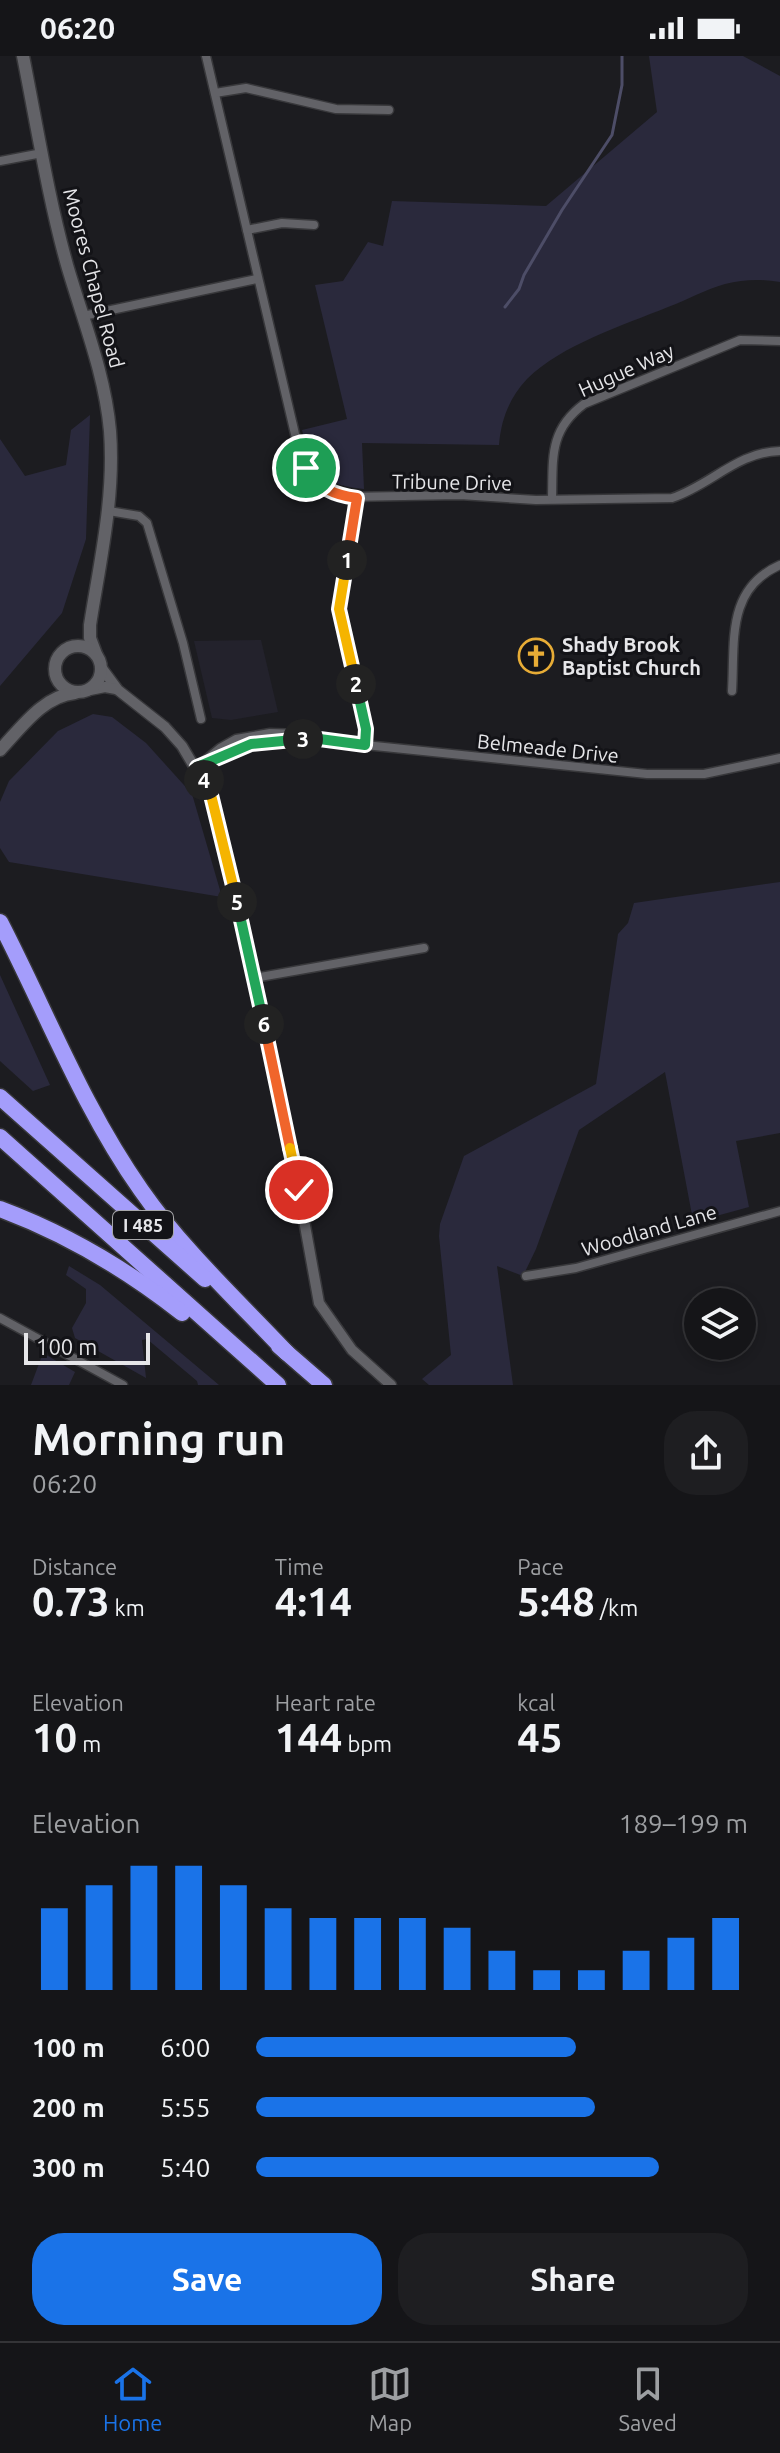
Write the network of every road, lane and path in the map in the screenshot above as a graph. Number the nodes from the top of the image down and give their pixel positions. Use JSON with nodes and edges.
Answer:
{"nodes":[{"id":1,"x":23,"y":56,"type":"edge"},
{"id":2,"x":206,"y":56,"type":"edge"},
{"id":3,"x":215,"y":93,"type":"junction"},
{"id":4,"x":389,"y":110,"type":"dead end"},
{"id":5,"x":42,"y":153,"type":"junction"},
{"id":6,"x":0,"y":161,"type":"edge"},
{"id":7,"x":314,"y":225,"type":"dead end"},
{"id":8,"x":247,"y":230,"type":"junction"},
{"id":9,"x":257,"y":279,"type":"junction"},
{"id":10,"x":83,"y":316,"type":"junction"},
{"id":11,"x":780,"y":341,"type":"edge"},
{"id":12,"x":780,"y":451,"type":"edge"},
{"id":13,"x":357,"y":498,"type":"junction"},
{"id":14,"x":552,"y":498,"type":"junction"},
{"id":15,"x":109,"y":511,"type":"junction"},
{"id":16,"x":780,"y":565,"type":"edge"},
{"id":17,"x":90,"y":625,"type":"junction"},
{"id":18,"x":68,"y":648,"type":"junction"},
{"id":19,"x":96,"y":654,"type":"junction"},
{"id":20,"x":101,"y":667,"type":"junction"},
{"id":21,"x":55,"y":674,"type":"junction"},
{"id":22,"x":118,"y":690,"type":"junction"},
{"id":23,"x":732,"y":691,"type":"dead end"},
{"id":24,"x":81,"y":692,"type":"junction"},
{"id":25,"x":43,"y":706,"type":"junction"},
{"id":26,"x":201,"y":719,"type":"dead end"},
{"id":27,"x":365,"y":745,"type":"junction"},
{"id":28,"x":0,"y":750,"type":"edge"},
{"id":29,"x":780,"y":758,"type":"edge"},
{"id":30,"x":197,"y":767,"type":"junction"},
{"id":31,"x":0,"y":922,"type":"edge"},
{"id":32,"x":424,"y":948,"type":"dead end"},
{"id":33,"x":254,"y":978,"type":"junction"},
{"id":34,"x":0,"y":1097,"type":"edge"},
{"id":35,"x":0,"y":1137,"type":"edge"},
{"id":36,"x":0,"y":1209,"type":"edge"},
{"id":37,"x":780,"y":1211,"type":"edge"},
{"id":38,"x":526,"y":1276,"type":"dead end"},
{"id":39,"x":0,"y":1318,"type":"edge"},
{"id":40,"x":287,"y":1353,"type":"junction"},
{"id":41,"x":123,"y":1385,"type":"edge"},
{"id":42,"x":277,"y":1385,"type":"edge"},
{"id":43,"x":324,"y":1385,"type":"edge"},
{"id":44,"x":391,"y":1385,"type":"edge"}],
"edges":[{"from":1,"to":5,"type":"main road","name":"Moores Chapel Road"},
{"from":2,"to":3,"type":"street","name":"Tribune Drive"},
{"from":3,"to":4,"type":"street"},
{"from":3,"to":8,"type":"street","name":"Tribune Drive"},
{"from":5,"to":6,"type":"street"},
{"from":5,"to":10,"type":"main road","name":"Moores Chapel Road"},
{"from":7,"to":8,"type":"street"},
{"from":8,"to":9,"type":"street","name":"Tribune Drive"},
{"from":9,"to":10,"type":"street"},
{"from":9,"to":13,"type":"street","name":"Tribune Drive"},
{"from":10,"to":15,"type":"main road","name":"Moores Chapel Road"},
{"from":11,"to":14,"type":"street","name":"Hugue Way"},
{"from":12,"to":14,"type":"street","name":"Tribune Drive"},
{"from":13,"to":14,"type":"street","name":"Tribune Drive"},
{"from":13,"to":27,"type":"street"},
{"from":15,"to":17,"type":"main road","name":"Moores Chapel Road"},
{"from":15,"to":26,"type":"street"},
{"from":16,"to":23,"type":"street"},
{"from":17,"to":18,"type":"main road"},
{"from":17,"to":19,"type":"main road","name":"Moores Chapel Road"},
{"from":18,"to":19,"type":"main road"},
{"from":18,"to":21,"type":"main road"},
{"from":19,"to":20,"type":"main road"},
{"from":20,"to":22,"type":"street"},
{"from":20,"to":24,"type":"main road"},
{"from":21,"to":24,"type":"main road"},
{"from":21,"to":25,"type":"main road"},
{"from":22,"to":24,"type":"street"},
{"from":22,"to":30,"type":"street"},
{"from":24,"to":25,"type":"main road"},
{"from":25,"to":28,"type":"main road"},
{"from":27,"to":29,"type":"street","name":"Belmeade Drive"},
{"from":27,"to":30,"type":"street","name":"Belmeade Drive"},
{"from":30,"to":33,"type":"street"},
{"from":31,"to":40,"type":"highway"},
{"from":32,"to":33,"type":"street"},
{"from":33,"to":44,"type":"street"},
{"from":34,"to":40,"type":"highway","number":"I 485"},
{"from":35,"to":42,"type":"highway","number":"I 485"},
{"from":36,"to":42,"type":"highway"},
{"from":37,"to":38,"type":"street","name":"Woodland Lane"},
{"from":39,"to":41,"type":"street"},
{"from":40,"to":43,"type":"highway","number":"I 485"}]}
